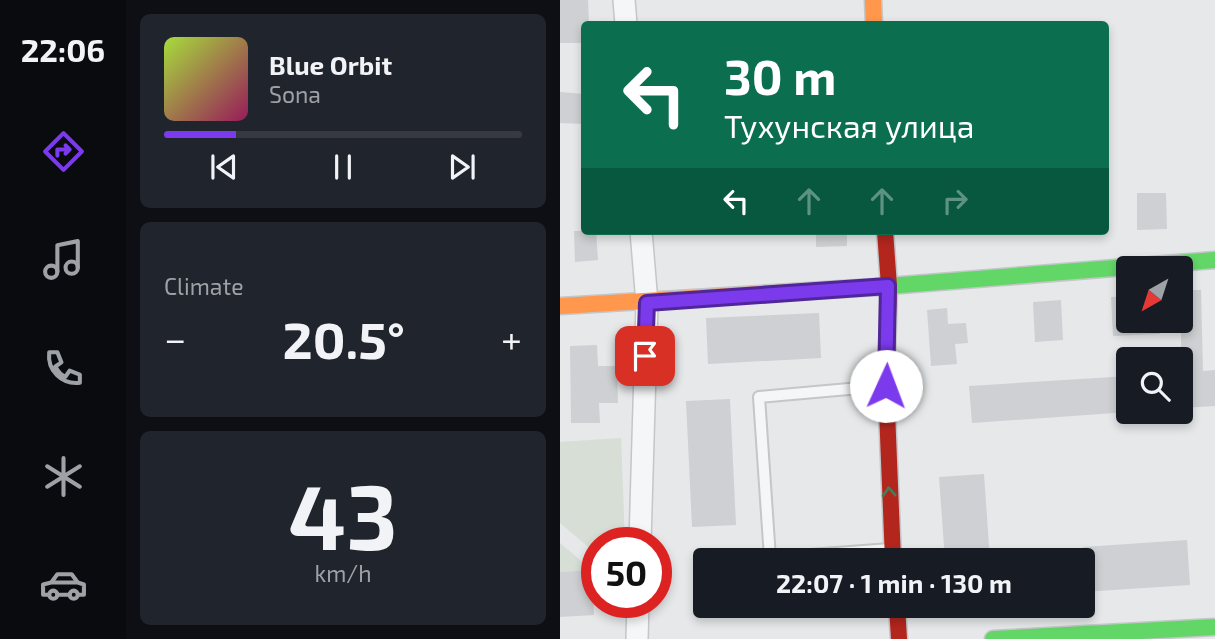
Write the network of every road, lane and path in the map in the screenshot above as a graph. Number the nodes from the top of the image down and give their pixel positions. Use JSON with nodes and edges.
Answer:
{"nodes":[{"id":1,"x":624,"y":0,"type":"edge"},
{"id":2,"x":873,"y":0,"type":"edge"},
{"id":3,"x":626,"y":21,"type":"edge"},
{"id":4,"x":874,"y":21,"type":"edge"},
{"id":5,"x":641,"y":235,"type":"edge"},
{"id":6,"x":885,"y":235,"type":"edge"},
{"id":7,"x":1215,"y":260,"type":"edge"},
{"id":8,"x":888,"y":286,"type":"junction"},
{"id":9,"x":647,"y":303,"type":"junction"},
{"id":10,"x":560,"y":306,"type":"edge"},
{"id":11,"x":886,"y":386,"type":"junction"},
{"id":12,"x":640,"y":527,"type":"edge"},
{"id":13,"x":769,"y":548,"type":"edge"},
{"id":14,"x":893,"y":548,"type":"edge"},
{"id":15,"x":638,"y":618,"type":"edge"},
{"id":16,"x":898,"y":618,"type":"edge"},
{"id":17,"x":1215,"y":627,"type":"edge"},
{"id":18,"x":637,"y":639,"type":"edge"},
{"id":19,"x":899,"y":639,"type":"edge"},
{"id":20,"x":993,"y":639,"type":"edge"}],
"edges":[{"from":1,"to":3,"type":"street"},
{"from":2,"to":4,"type":"street"},
{"from":5,"to":9,"type":"street"},
{"from":6,"to":8,"type":"street"},
{"from":7,"to":8,"type":"street"},
{"from":8,"to":9,"type":"street"},
{"from":8,"to":11,"type":"street"},
{"from":9,"to":10,"type":"street"},
{"from":9,"to":12,"type":"street"},
{"from":11,"to":13,"type":"lane"},
{"from":14,"to":11,"type":"street","one_way":true},
{"from":15,"to":18,"type":"street"},
{"from":16,"to":19,"type":"street"},
{"from":17,"to":20,"type":"street"}]}
